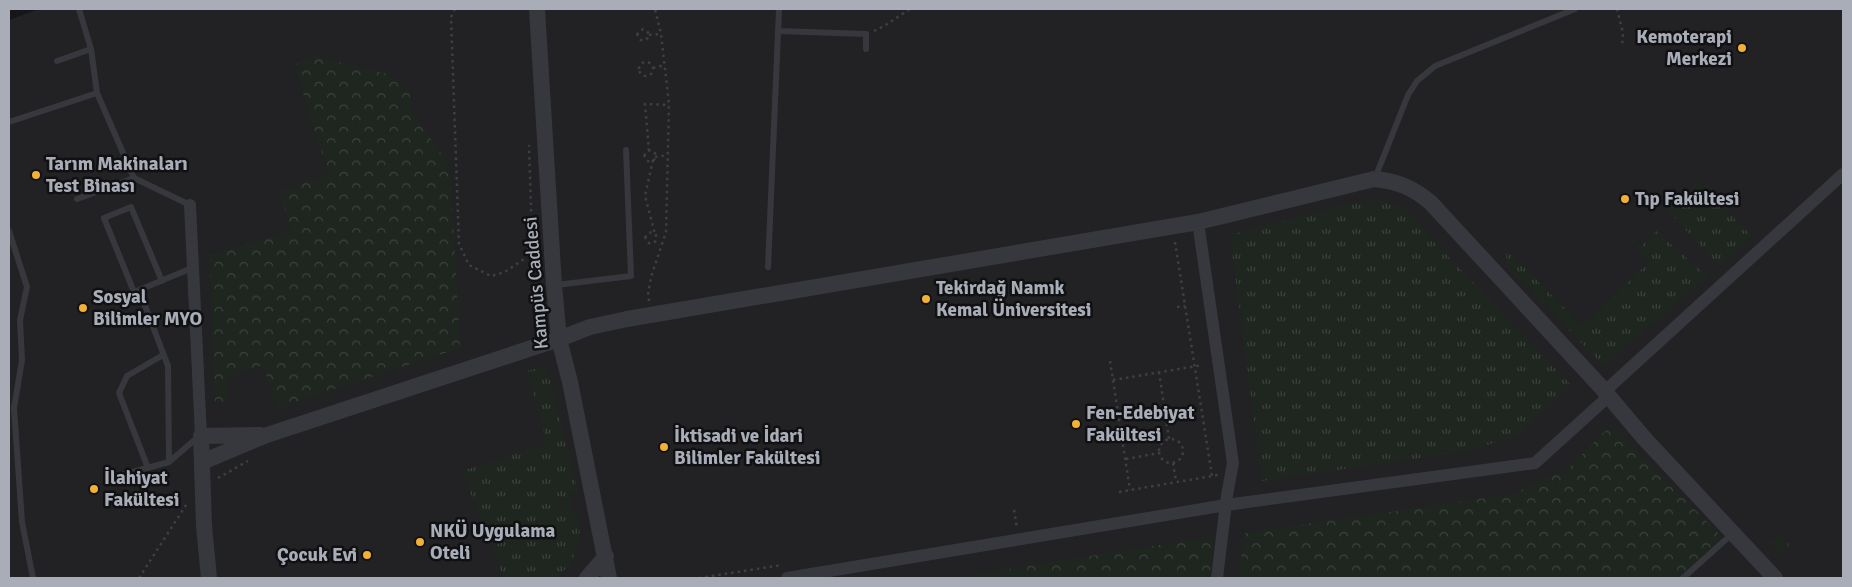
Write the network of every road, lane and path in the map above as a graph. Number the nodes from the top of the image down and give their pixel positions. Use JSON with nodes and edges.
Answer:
{"nodes":[{"id":1,"x":79,"y":9,"type":"edge"},
{"id":2,"x":455,"y":9,"type":"edge"},
{"id":3,"x":537,"y":9,"type":"edge"},
{"id":4,"x":655,"y":9,"type":"edge"},
{"id":5,"x":779,"y":9,"type":"edge"},
{"id":6,"x":910,"y":9,"type":"edge"},
{"id":7,"x":1575,"y":9,"type":"edge"},
{"id":8,"x":1617,"y":9,"type":"edge"},
{"id":9,"x":778,"y":31,"type":"junction"},
{"id":10,"x":661,"y":34,"type":"junction"},
{"id":11,"x":866,"y":34,"type":"junction"},
{"id":12,"x":648,"y":35,"type":"junction"},
{"id":13,"x":1622,"y":47,"type":"dead end"},
{"id":14,"x":91,"y":49,"type":"junction"},
{"id":15,"x":866,"y":49,"type":"dead end"},
{"id":16,"x":57,"y":61,"type":"dead end"},
{"id":17,"x":664,"y":65,"type":"junction"},
{"id":18,"x":653,"y":68,"type":"junction"},
{"id":19,"x":97,"y":93,"type":"junction"},
{"id":20,"x":669,"y":105,"type":"junction"},
{"id":21,"x":9,"y":122,"type":"edge"},
{"id":22,"x":528,"y":136,"type":"dead end"},
{"id":23,"x":626,"y":150,"type":"dead end"},
{"id":24,"x":649,"y":151,"type":"junction"},
{"id":25,"x":668,"y":155,"type":"junction"},
{"id":26,"x":654,"y":158,"type":"junction"},
{"id":27,"x":1843,"y":174,"type":"edge"},
{"id":28,"x":134,"y":178,"type":"junction"},
{"id":29,"x":1374,"y":179,"type":"junction"},
{"id":30,"x":76,"y":200,"type":"dead end"},
{"id":31,"x":190,"y":205,"type":"joint"},
{"id":32,"x":1198,"y":222,"type":"junction"},
{"id":33,"x":9,"y":230,"type":"edge"},
{"id":34,"x":655,"y":234,"type":"junction"},
{"id":35,"x":664,"y":238,"type":"junction"},
{"id":36,"x":1174,"y":238,"type":"dead end"},
{"id":37,"x":657,"y":239,"type":"junction"},
{"id":38,"x":768,"y":267,"type":"dead end"},
{"id":39,"x":192,"y":268,"type":"junction"},
{"id":40,"x":162,"y":281,"type":"junction"},
{"id":41,"x":554,"y":285,"type":"junction"},
{"id":42,"x":136,"y":291,"type":"junction"},
{"id":43,"x":115,"y":300,"type":"dead end"},
{"id":44,"x":1185,"y":306,"type":"junction"},
{"id":45,"x":1177,"y":307,"type":"dead end"},
{"id":46,"x":650,"y":315,"type":"junction"},
{"id":47,"x":559,"y":339,"type":"junction"},
{"id":48,"x":163,"y":355,"type":"junction"},
{"id":49,"x":1110,"y":362,"type":"dead end"},
{"id":50,"x":1203,"y":364,"type":"dead end"},
{"id":51,"x":1194,"y":366,"type":"junction"},
{"id":52,"x":1159,"y":372,"type":"junction"},
{"id":53,"x":1113,"y":380,"type":"junction"},
{"id":54,"x":1607,"y":393,"type":"junction"},
{"id":55,"x":1119,"y":417,"type":"junction"},
{"id":56,"x":1108,"y":419,"type":"dead end"},
{"id":57,"x":201,"y":436,"type":"junction"},
{"id":58,"x":264,"y":436,"type":"junction"},
{"id":59,"x":1169,"y":439,"type":"junction"},
{"id":60,"x":1159,"y":453,"type":"junction"},
{"id":61,"x":249,"y":460,"type":"dead end"},
{"id":62,"x":1126,"y":460,"type":"junction"},
{"id":63,"x":169,"y":462,"type":"junction"},
{"id":64,"x":202,"y":462,"type":"junction"},
{"id":65,"x":1173,"y":463,"type":"junction"},
{"id":66,"x":148,"y":468,"type":"junction"},
{"id":67,"x":1232,"y":473,"type":"junction"},
{"id":68,"x":1212,"y":476,"type":"junction"},
{"id":69,"x":114,"y":477,"type":"dead end"},
{"id":70,"x":1176,"y":482,"type":"junction"},
{"id":71,"x":203,"y":490,"type":"junction"},
{"id":72,"x":1130,"y":490,"type":"junction"},
{"id":73,"x":1119,"y":492,"type":"dead end"},
{"id":74,"x":1226,"y":505,"type":"junction"},
{"id":75,"x":1014,"y":510,"type":"dead end"},
{"id":76,"x":1017,"y":528,"type":"dead end"},
{"id":77,"x":1733,"y":533,"type":"junction"},
{"id":78,"x":606,"y":556,"type":"junction"},
{"id":79,"x":1218,"y":577,"type":"edge"},
{"id":80,"x":33,"y":578,"type":"edge"},
{"id":81,"x":139,"y":578,"type":"edge"},
{"id":82,"x":209,"y":578,"type":"edge"},
{"id":83,"x":586,"y":578,"type":"edge"},
{"id":84,"x":610,"y":578,"type":"edge"},
{"id":85,"x":787,"y":578,"type":"edge"},
{"id":86,"x":1683,"y":578,"type":"edge"},
{"id":87,"x":1775,"y":578,"type":"edge"}],
"edges":[{"from":1,"to":14,"type":"lane"},
{"from":2,"to":22,"type":"path"},
{"from":3,"to":41,"type":"street","name":"Kampüs Caddesi"},
{"from":4,"to":10,"type":"path"},
{"from":5,"to":9,"type":"lane"},
{"from":6,"to":11,"type":"path"},
{"from":7,"to":29,"type":"lane"},
{"from":8,"to":13,"type":"path"},
{"from":9,"to":11,"type":"lane"},
{"from":9,"to":38,"type":"lane"},
{"from":10,"to":12,"type":"path"},
{"from":10,"to":17,"type":"path"},
{"from":11,"to":15,"type":"lane"},
{"from":12,"to":12,"type":"path"},
{"from":14,"to":16,"type":"lane"},
{"from":14,"to":19,"type":"lane"},
{"from":17,"to":18,"type":"path"},
{"from":17,"to":20,"type":"path"},
{"from":18,"to":18,"type":"path"},
{"from":19,"to":21,"type":"lane"},
{"from":19,"to":28,"type":"lane"},
{"from":20,"to":24,"type":"path"},
{"from":20,"to":25,"type":"path"},
{"from":23,"to":41,"type":"lane"},
{"from":24,"to":26,"type":"path"},
{"from":24,"to":26,"type":"path"},
{"from":25,"to":26,"type":"path"},
{"from":25,"to":35,"type":"path"},
{"from":26,"to":34,"type":"path"},
{"from":27,"to":54,"type":"street"},
{"from":28,"to":30,"type":"lane"},
{"from":28,"to":31,"type":"lane"},
{"from":29,"to":32,"type":"street"},
{"from":29,"to":54,"type":"street"},
{"from":31,"to":39,"type":"street"},
{"from":32,"to":46,"type":"street"},
{"from":32,"to":67,"type":"street"},
{"from":33,"to":80,"type":"lane"},
{"from":34,"to":37,"type":"path"},
{"from":34,"to":37,"type":"path"},
{"from":35,"to":37,"type":"path"},
{"from":35,"to":46,"type":"path"},
{"from":36,"to":44,"type":"path"},
{"from":39,"to":40,"type":"lane"},
{"from":39,"to":57,"type":"street"},
{"from":40,"to":42,"type":"lane"},
{"from":40,"to":42,"type":"lane"},
{"from":41,"to":47,"type":"street","name":"Kampüs Caddesi"},
{"from":42,"to":43,"type":"lane"},
{"from":42,"to":48,"type":"lane"},
{"from":44,"to":45,"type":"path"},
{"from":44,"to":51,"type":"path"},
{"from":46,"to":47,"type":"street"},
{"from":47,"to":58,"type":"street"},
{"from":47,"to":78,"type":"street","name":"Kampüs Caddesi"},
{"from":48,"to":63,"type":"lane"},
{"from":48,"to":66,"type":"lane"},
{"from":49,"to":53,"type":"path"},
{"from":50,"to":51,"type":"path"},
{"from":51,"to":52,"type":"path"},
{"from":51,"to":68,"type":"path"},
{"from":52,"to":53,"type":"path"},
{"from":52,"to":59,"type":"path"},
{"from":53,"to":55,"type":"path"},
{"from":54,"to":74,"type":"street"},
{"from":54,"to":77,"type":"street"},
{"from":55,"to":56,"type":"path"},
{"from":55,"to":62,"type":"path"},
{"from":57,"to":58,"type":"street"},
{"from":57,"to":63,"type":"lane"},
{"from":57,"to":64,"type":"street"},
{"from":58,"to":64,"type":"street"},
{"from":59,"to":60,"type":"path"},
{"from":59,"to":65,"type":"path"},
{"from":60,"to":62,"type":"path"},
{"from":60,"to":65,"type":"path"},
{"from":61,"to":71,"type":"path"},
{"from":62,"to":72,"type":"path"},
{"from":63,"to":66,"type":"lane"},
{"from":64,"to":71,"type":"street"},
{"from":65,"to":70,"type":"path"},
{"from":66,"to":69,"type":"lane"},
{"from":67,"to":68,"type":"path"},
{"from":67,"to":74,"type":"street"},
{"from":68,"to":70,"type":"path"},
{"from":70,"to":72,"type":"path"},
{"from":71,"to":81,"type":"path"},
{"from":71,"to":82,"type":"street"},
{"from":72,"to":73,"type":"path"},
{"from":74,"to":79,"type":"street"},
{"from":74,"to":85,"type":"street"},
{"from":75,"to":76,"type":"path"},
{"from":77,"to":86,"type":"lane"},
{"from":77,"to":87,"type":"street"},
{"from":78,"to":83,"type":"street"},
{"from":78,"to":84,"type":"street","name":"Kampüs Caddesi"}]}
